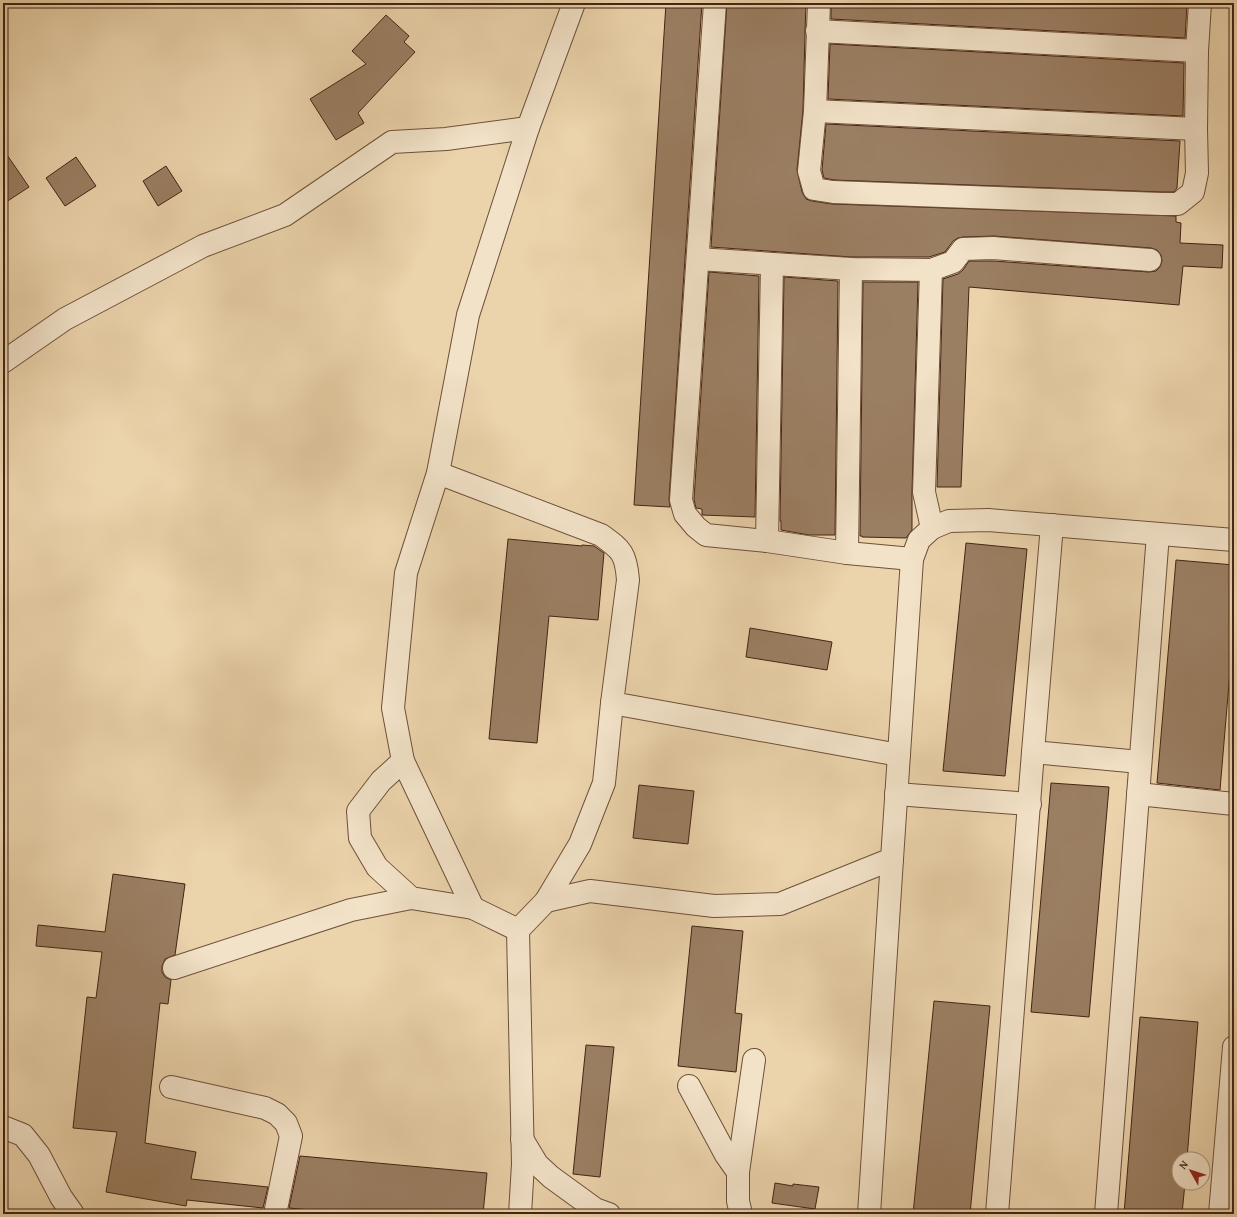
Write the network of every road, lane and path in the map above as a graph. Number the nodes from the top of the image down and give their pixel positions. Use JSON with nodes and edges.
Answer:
{"nodes":[{"id":1,"x":574,"y":3,"type":"edge"},
{"id":2,"x":715,"y":3,"type":"edge"},
{"id":3,"x":819,"y":3,"type":"edge"},
{"id":4,"x":1200,"y":3,"type":"edge"},
{"id":5,"x":817,"y":31,"type":"junction"},
{"id":6,"x":1197,"y":51,"type":"junction"},
{"id":7,"x":814,"y":111,"type":"junction"},
{"id":8,"x":528,"y":128,"type":"junction"},
{"id":9,"x":1196,"y":129,"type":"junction"},
{"id":10,"x":698,"y":259,"type":"junction"},
{"id":11,"x":1150,"y":260,"type":"dead end"},
{"id":12,"x":772,"y":264,"type":"junction"},
{"id":13,"x":851,"y":269,"type":"junction"},
{"id":14,"x":931,"y":270,"type":"junction"},
{"id":15,"x":3,"y":362,"type":"edge"},
{"id":16,"x":438,"y":473,"type":"junction"},
{"id":17,"x":1052,"y":525,"type":"junction"},
{"id":18,"x":932,"y":528,"type":"junction"},
{"id":19,"x":1158,"y":534,"type":"junction"},
{"id":20,"x":1234,"y":540,"type":"edge"},
{"id":21,"x":768,"y":541,"type":"junction"},
{"id":22,"x":847,"y":553,"type":"junction"},
{"id":23,"x":912,"y":559,"type":"junction"},
{"id":24,"x":612,"y":703,"type":"junction"},
{"id":25,"x":1033,"y":752,"type":"junction"},
{"id":26,"x":899,"y":755,"type":"junction"},
{"id":27,"x":403,"y":761,"type":"junction"},
{"id":28,"x":1140,"y":762,"type":"junction"},
{"id":29,"x":896,"y":794,"type":"junction"},
{"id":30,"x":1138,"y":794,"type":"junction"},
{"id":31,"x":1030,"y":804,"type":"junction"},
{"id":32,"x":1234,"y":804,"type":"edge"},
{"id":33,"x":892,"y":859,"type":"junction"},
{"id":34,"x":411,"y":898,"type":"junction"},
{"id":35,"x":546,"y":901,"type":"junction"},
{"id":36,"x":473,"y":908,"type":"junction"},
{"id":37,"x":518,"y":930,"type":"junction"},
{"id":38,"x":174,"y":968,"type":"dead end"},
{"id":39,"x":1234,"y":1047,"type":"edge"},
{"id":40,"x":754,"y":1060,"type":"dead end"},
{"id":41,"x":688,"y":1086,"type":"dead end"},
{"id":42,"x":171,"y":1087,"type":"dead end"},
{"id":43,"x":3,"y":1127,"type":"edge"},
{"id":44,"x":522,"y":1138,"type":"junction"},
{"id":45,"x":738,"y":1172,"type":"junction"},
{"id":46,"x":73,"y":1214,"type":"edge"},
{"id":47,"x":275,"y":1214,"type":"edge"},
{"id":48,"x":520,"y":1214,"type":"edge"},
{"id":49,"x":608,"y":1214,"type":"edge"},
{"id":50,"x":741,"y":1214,"type":"edge"},
{"id":51,"x":869,"y":1214,"type":"edge"},
{"id":52,"x":997,"y":1214,"type":"edge"},
{"id":53,"x":1106,"y":1214,"type":"edge"},
{"id":54,"x":1220,"y":1214,"type":"edge"}],
"edges":[{"from":1,"to":8,"type":"street"},
{"from":2,"to":10,"type":"street"},
{"from":3,"to":5,"type":"street"},
{"from":4,"to":6,"type":"street"},
{"from":5,"to":6,"type":"street"},
{"from":5,"to":7,"type":"street"},
{"from":6,"to":9,"type":"street"},
{"from":7,"to":9,"type":"street"},
{"from":7,"to":9,"type":"street"},
{"from":8,"to":15,"type":"street"},
{"from":8,"to":16,"type":"street"},
{"from":10,"to":12,"type":"street"},
{"from":10,"to":21,"type":"street"},
{"from":11,"to":14,"type":"street"},
{"from":12,"to":13,"type":"street"},
{"from":12,"to":21,"type":"street"},
{"from":13,"to":14,"type":"street"},
{"from":13,"to":22,"type":"street"},
{"from":14,"to":18,"type":"street"},
{"from":16,"to":24,"type":"street"},
{"from":16,"to":27,"type":"street"},
{"from":17,"to":18,"type":"street"},
{"from":17,"to":19,"type":"street"},
{"from":17,"to":25,"type":"street"},
{"from":18,"to":23,"type":"street"},
{"from":19,"to":20,"type":"street"},
{"from":19,"to":28,"type":"street"},
{"from":21,"to":22,"type":"street"},
{"from":22,"to":23,"type":"street"},
{"from":23,"to":26,"type":"street"},
{"from":24,"to":26,"type":"street"},
{"from":24,"to":35,"type":"street"},
{"from":25,"to":28,"type":"street"},
{"from":25,"to":31,"type":"street"},
{"from":26,"to":29,"type":"street"},
{"from":27,"to":34,"type":"street"},
{"from":27,"to":36,"type":"street"},
{"from":28,"to":30,"type":"street"},
{"from":29,"to":31,"type":"street"},
{"from":29,"to":33,"type":"street"},
{"from":30,"to":32,"type":"street"},
{"from":30,"to":53,"type":"street"},
{"from":31,"to":52,"type":"street"},
{"from":33,"to":35,"type":"street"},
{"from":33,"to":51,"type":"street"},
{"from":34,"to":36,"type":"street"},
{"from":34,"to":38,"type":"street"},
{"from":35,"to":37,"type":"street"},
{"from":36,"to":37,"type":"street"},
{"from":37,"to":44,"type":"street"},
{"from":39,"to":54,"type":"street"},
{"from":40,"to":45,"type":"street"},
{"from":41,"to":45,"type":"street"},
{"from":42,"to":47,"type":"street"},
{"from":43,"to":46,"type":"street"},
{"from":44,"to":48,"type":"street"},
{"from":44,"to":49,"type":"street"},
{"from":45,"to":50,"type":"street"}]}
